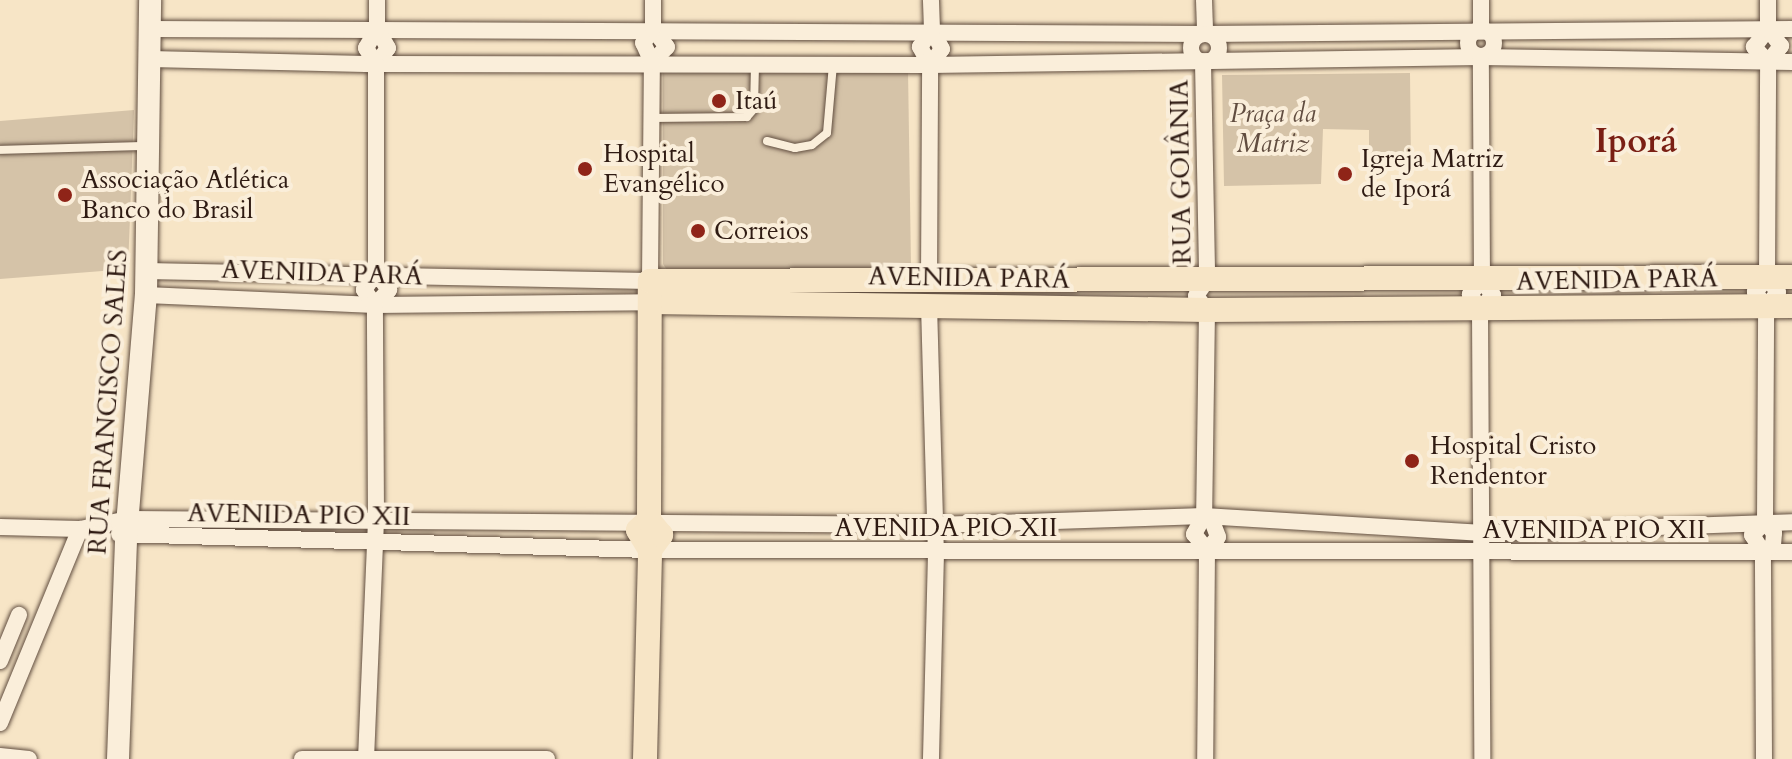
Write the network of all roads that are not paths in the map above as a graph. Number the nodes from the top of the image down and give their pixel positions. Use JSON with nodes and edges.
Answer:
{"nodes":[{"id":1,"x":150,"y":0,"type":"edge"},
{"id":2,"x":377,"y":0,"type":"edge"},
{"id":3,"x":653,"y":0,"type":"edge"},
{"id":4,"x":931,"y":0,"type":"edge"},
{"id":5,"x":1204,"y":0,"type":"edge"},
{"id":6,"x":1481,"y":0,"type":"edge"},
{"id":7,"x":1768,"y":0,"type":"edge"},
{"id":8,"x":149,"y":29,"type":"junction"},
{"id":9,"x":377,"y":29,"type":"junction"},
{"id":10,"x":653,"y":29,"type":"junction"},
{"id":11,"x":1768,"y":29,"type":"junction"},
{"id":12,"x":1792,"y":29,"type":"edge"},
{"id":13,"x":932,"y":30,"type":"junction"},
{"id":14,"x":1481,"y":30,"type":"junction"},
{"id":15,"x":1205,"y":34,"type":"junction"},
{"id":16,"x":1481,"y":57,"type":"junction"},
{"id":17,"x":150,"y":59,"type":"junction"},
{"id":18,"x":652,"y":62,"type":"junction"},
{"id":19,"x":1203,"y":62,"type":"junction"},
{"id":20,"x":1768,"y":62,"type":"junction"},
{"id":21,"x":1792,"y":62,"type":"edge"},
{"id":22,"x":755,"y":63,"type":"junction"},
{"id":23,"x":376,"y":64,"type":"junction"},
{"id":24,"x":833,"y":64,"type":"junction"},
{"id":25,"x":930,"y":65,"type":"junction"},
{"id":26,"x":651,"y":118,"type":"junction"},
{"id":27,"x":767,"y":141,"type":"dead end"},
{"id":28,"x":148,"y":146,"type":"junction"},
{"id":29,"x":0,"y":150,"type":"edge"},
{"id":30,"x":146,"y":271,"type":"junction"},
{"id":31,"x":376,"y":273,"type":"junction"},
{"id":32,"x":1792,"y":277,"type":"edge"},
{"id":33,"x":1767,"y":278,"type":"junction"},
{"id":34,"x":929,"y":280,"type":"junction"},
{"id":35,"x":1207,"y":280,"type":"junction"},
{"id":36,"x":1482,"y":281,"type":"junction"},
{"id":37,"x":650,"y":292,"type":"junction"},
{"id":38,"x":146,"y":295,"type":"junction"},
{"id":39,"x":375,"y":305,"type":"junction"},
{"id":40,"x":929,"y":305,"type":"junction"},
{"id":41,"x":1792,"y":306,"type":"edge"},
{"id":42,"x":1766,"y":307,"type":"junction"},
{"id":43,"x":1480,"y":309,"type":"junction"},
{"id":44,"x":1207,"y":310,"type":"junction"},
{"id":45,"x":1204,"y":516,"type":"junction"},
{"id":46,"x":376,"y":517,"type":"junction"},
{"id":47,"x":649,"y":520,"type":"junction"},
{"id":48,"x":1765,"y":522,"type":"junction"},
{"id":49,"x":1792,"y":522,"type":"edge"},
{"id":50,"x":935,"y":525,"type":"junction"},
{"id":51,"x":0,"y":527,"type":"edge"},
{"id":52,"x":127,"y":528,"type":"junction"},
{"id":53,"x":80,"y":529,"type":"junction"},
{"id":54,"x":1483,"y":533,"type":"junction"},
{"id":55,"x":376,"y":539,"type":"junction"},
{"id":56,"x":650,"y":550,"type":"junction"},
{"id":57,"x":1207,"y":550,"type":"junction"},
{"id":58,"x":1763,"y":552,"type":"junction"},
{"id":59,"x":1792,"y":552,"type":"edge"},
{"id":60,"x":936,"y":553,"type":"junction"},
{"id":61,"x":1482,"y":555,"type":"junction"},
{"id":62,"x":43,"y":612,"type":"junction"},
{"id":63,"x":19,"y":615,"type":"junction"},
{"id":64,"x":0,"y":617,"type":"edge"},
{"id":65,"x":0,"y":661,"type":"edge"},
{"id":66,"x":0,"y":723,"type":"edge"},
{"id":67,"x":0,"y":756,"type":"edge"},
{"id":68,"x":370,"y":758,"type":"edge"},
{"id":69,"x":29,"y":759,"type":"edge"},
{"id":70,"x":118,"y":759,"type":"edge"},
{"id":71,"x":302,"y":759,"type":"edge"},
{"id":72,"x":547,"y":759,"type":"edge"},
{"id":73,"x":645,"y":759,"type":"edge"},
{"id":74,"x":931,"y":759,"type":"edge"},
{"id":75,"x":1205,"y":759,"type":"edge"},
{"id":76,"x":1482,"y":759,"type":"edge"},
{"id":77,"x":1764,"y":759,"type":"edge"}],
"edges":[{"from":1,"to":8,"type":"street","name":"RUA FRANCISCO SALES"},
{"from":2,"to":9,"type":"street"},
{"from":3,"to":10,"type":"street"},
{"from":4,"to":13,"type":"street"},
{"from":5,"to":15,"type":"street","name":"RUA GOIÂNIA"},
{"from":6,"to":14,"type":"street"},
{"from":7,"to":11,"type":"street"},
{"from":8,"to":9,"type":"street"},
{"from":8,"to":17,"type":"street","name":"RUA FRANCISCO SALES"},
{"from":9,"to":10,"type":"street"},
{"from":9,"to":23,"type":"street"},
{"from":10,"to":13,"type":"street"},
{"from":10,"to":18,"type":"street"},
{"from":11,"to":12,"type":"street"},
{"from":11,"to":14,"type":"street"},
{"from":11,"to":20,"type":"street"},
{"from":13,"to":15,"type":"street"},
{"from":13,"to":25,"type":"street"},
{"from":14,"to":15,"type":"street"},
{"from":14,"to":16,"type":"street"},
{"from":15,"to":19,"type":"street","name":"RUA GOIÂNIA"},
{"from":16,"to":19,"type":"street"},
{"from":16,"to":20,"type":"street"},
{"from":16,"to":36,"type":"street"},
{"from":17,"to":23,"type":"street"},
{"from":17,"to":28,"type":"street","name":"RUA FRANCISCO SALES"},
{"from":18,"to":22,"type":"street"},
{"from":18,"to":23,"type":"street"},
{"from":18,"to":26,"type":"street"},
{"from":19,"to":25,"type":"street"},
{"from":19,"to":35,"type":"street","name":"RUA GOIÂNIA"},
{"from":20,"to":21,"type":"street"},
{"from":20,"to":33,"type":"street"},
{"from":22,"to":24,"type":"street"},
{"from":22,"to":26,"type":"lane"},
{"from":23,"to":31,"type":"street"},
{"from":24,"to":25,"type":"street"},
{"from":24,"to":27,"type":"lane"},
{"from":25,"to":34,"type":"street"},
{"from":26,"to":37,"type":"street"},
{"from":28,"to":29,"type":"lane"},
{"from":28,"to":30,"type":"street","name":"RUA FRANCISCO SALES"},
{"from":30,"to":31,"type":"street","name":"AVENIDA PARÁ"},
{"from":30,"to":38,"type":"street","name":"RUA FRANCISCO SALES"},
{"from":31,"to":37,"type":"street","name":"AVENIDA PARÁ"},
{"from":31,"to":39,"type":"street"},
{"from":32,"to":33,"type":"main road","name":"AVENIDA PARÁ"},
{"from":33,"to":36,"type":"main road","name":"AVENIDA PARÁ"},
{"from":33,"to":42,"type":"street"},
{"from":34,"to":35,"type":"main road","name":"AVENIDA PARÁ"},
{"from":34,"to":37,"type":"main road","name":"AVENIDA PARÁ"},
{"from":34,"to":40,"type":"street"},
{"from":35,"to":36,"type":"main road","name":"AVENIDA PARÁ"},
{"from":35,"to":44,"type":"street","name":"RUA GOIÂNIA"},
{"from":36,"to":43,"type":"street"},
{"from":37,"to":39,"type":"street","name":"AVENIDA PARÁ"},
{"from":37,"to":40,"type":"main road","name":"AVENIDA PARÁ"},
{"from":37,"to":47,"type":"main road"},
{"from":38,"to":39,"type":"street","name":"AVENIDA PARÁ"},
{"from":38,"to":52,"type":"street","name":"RUA FRANCISCO SALES"},
{"from":39,"to":46,"type":"street"},
{"from":40,"to":44,"type":"main road","name":"AVENIDA PARÁ"},
{"from":40,"to":50,"type":"street"},
{"from":41,"to":42,"type":"main road","name":"AVENIDA PARÁ"},
{"from":42,"to":43,"type":"main road","name":"AVENIDA PARÁ"},
{"from":42,"to":48,"type":"street"},
{"from":43,"to":44,"type":"main road","name":"AVENIDA PARÁ"},
{"from":43,"to":54,"type":"street"},
{"from":44,"to":45,"type":"street","name":"RUA GOIÂNIA"},
{"from":45,"to":50,"type":"street","name":"AVENIDA PIO XII"},
{"from":45,"to":54,"type":"street","name":"AVENIDA PIO XII"},
{"from":45,"to":57,"type":"street","name":"RUA GOIÂNIA"},
{"from":46,"to":47,"type":"street","name":"AVENIDA PIO XII"},
{"from":46,"to":52,"type":"street","name":"AVENIDA PIO XII"},
{"from":46,"to":55,"type":"street"},
{"from":47,"to":50,"type":"street","name":"AVENIDA PIO XII"},
{"from":47,"to":56,"type":"main road"},
{"from":48,"to":49,"type":"street","name":"AVENIDA PIO XII"},
{"from":48,"to":54,"type":"street","name":"AVENIDA PIO XII"},
{"from":48,"to":58,"type":"street"},
{"from":50,"to":60,"type":"street"},
{"from":51,"to":53,"type":"street","name":"AVENIDA PIO XII"},
{"from":52,"to":53,"type":"street","name":"AVENIDA PIO XII"},
{"from":52,"to":55,"type":"street","name":"AVENIDA PIO XII"},
{"from":52,"to":70,"type":"street","name":"RUA FRANCISCO SALES"},
{"from":53,"to":62,"type":"street"},
{"from":54,"to":61,"type":"street"},
{"from":55,"to":56,"type":"street","name":"AVENIDA PIO XII"},
{"from":55,"to":68,"type":"street"},
{"from":56,"to":60,"type":"street","name":"AVENIDA PIO XII"},
{"from":56,"to":73,"type":"main road"},
{"from":57,"to":60,"type":"street","name":"AVENIDA PIO XII"},
{"from":57,"to":61,"type":"street","name":"AVENIDA PIO XII"},
{"from":57,"to":75,"type":"street","name":"RUA GOIÂNIA"},
{"from":58,"to":59,"type":"street","name":"AVENIDA PIO XII"},
{"from":58,"to":61,"type":"street","name":"AVENIDA PIO XII"},
{"from":58,"to":77,"type":"street"},
{"from":60,"to":74,"type":"street"},
{"from":61,"to":76,"type":"street"},
{"from":62,"to":63,"type":"street"},
{"from":62,"to":66,"type":"street"},
{"from":63,"to":64,"type":"street"},
{"from":63,"to":65,"type":"street"},
{"from":67,"to":69,"type":"street"},
{"from":68,"to":71,"type":"street"},
{"from":68,"to":72,"type":"street"}]}
